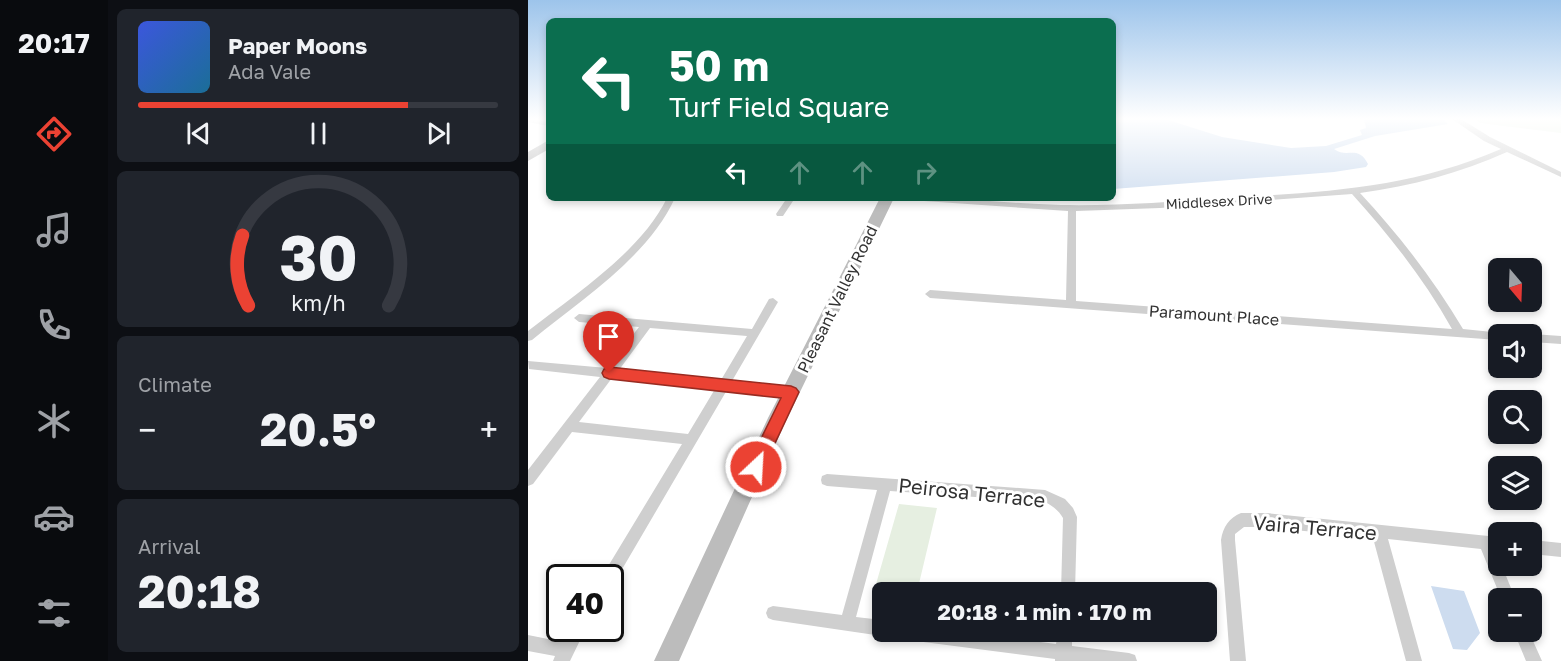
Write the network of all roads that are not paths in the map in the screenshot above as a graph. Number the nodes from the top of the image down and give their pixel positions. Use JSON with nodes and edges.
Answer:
{"nodes":[{"id":1,"x":1505,"y":150,"type":"edge"},
{"id":2,"x":1509,"y":150,"type":"edge"},
{"id":3,"x":1561,"y":175,"type":"edge"},
{"id":4,"x":1355,"y":192,"type":"junction"},
{"id":5,"x":669,"y":201,"type":"edge"},
{"id":6,"x":789,"y":201,"type":"edge"},
{"id":7,"x":886,"y":201,"type":"edge"},
{"id":8,"x":968,"y":201,"type":"edge"},
{"id":9,"x":1072,"y":208,"type":"junction"},
{"id":10,"x":780,"y":214,"type":"dead end"},
{"id":11,"x":930,"y":294,"type":"dead end"},
{"id":12,"x":773,"y":302,"type":"dead end"},
{"id":13,"x":1071,"y":304,"type":"junction"},
{"id":14,"x":579,"y":318,"type":"dead end"},
{"id":15,"x":647,"y":324,"type":"junction"},
{"id":16,"x":755,"y":333,"type":"junction"},
{"id":17,"x":1460,"y":333,"type":"junction"},
{"id":18,"x":1488,"y":335,"type":"edge"},
{"id":19,"x":528,"y":337,"type":"edge"},
{"id":20,"x":1542,"y":339,"type":"edge"},
{"id":21,"x":1561,"y":340,"type":"edge"},
{"id":22,"x":529,"y":365,"type":"edge"},
{"id":23,"x":609,"y":373,"type":"junction"},
{"id":24,"x":725,"y":384,"type":"junction"},
{"id":25,"x":791,"y":392,"type":"junction"},
{"id":26,"x":570,"y":426,"type":"junction"},
{"id":27,"x":692,"y":440,"type":"junction"},
{"id":28,"x":528,"y":480,"type":"edge"},
{"id":29,"x":827,"y":480,"type":"dead end"},
{"id":30,"x":885,"y":484,"type":"junction"},
{"id":31,"x":1379,"y":533,"type":"junction"},
{"id":32,"x":1488,"y":543,"type":"edge"},
{"id":33,"x":1542,"y":548,"type":"edge"},
{"id":34,"x":1561,"y":550,"type":"edge"},
{"id":35,"x":617,"y":564,"type":"edge"},
{"id":36,"x":1068,"y":582,"type":"edge"},
{"id":37,"x":773,"y":613,"type":"dead end"},
{"id":38,"x":848,"y":624,"type":"junction"},
{"id":39,"x":872,"y":627,"type":"edge"},
{"id":40,"x":970,"y":642,"type":"edge"},
{"id":41,"x":1064,"y":642,"type":"edge"},
{"id":42,"x":1526,"y":642,"type":"edge"},
{"id":43,"x":528,"y":643,"type":"edge"},
{"id":44,"x":564,"y":655,"type":"edge"},
{"id":45,"x":1063,"y":657,"type":"edge"},
{"id":46,"x":666,"y":661,"type":"edge"},
{"id":47,"x":1129,"y":661,"type":"edge"},
{"id":48,"x":1238,"y":661,"type":"edge"},
{"id":49,"x":1414,"y":661,"type":"edge"},
{"id":50,"x":1534,"y":661,"type":"edge"}],
"edges":[{"from":1,"to":4,"type":"street","name":"Middlesex Drive"},
{"from":2,"to":3,"type":"street"},
{"from":4,"to":9,"type":"street","name":"Middlesex Drive"},
{"from":4,"to":17,"type":"street"},
{"from":5,"to":19,"type":"street"},
{"from":6,"to":10,"type":"street"},
{"from":7,"to":25,"type":"street","name":"Pleasant Valley Road"},
{"from":8,"to":9,"type":"street","name":"Middlesex Drive"},
{"from":9,"to":13,"type":"street"},
{"from":11,"to":13,"type":"street","name":"Paramount Place"},
{"from":12,"to":16,"type":"street"},
{"from":13,"to":17,"type":"street","name":"Paramount Place"},
{"from":14,"to":15,"type":"street"},
{"from":15,"to":16,"type":"street"},
{"from":15,"to":23,"type":"street"},
{"from":16,"to":24,"type":"street"},
{"from":17,"to":18,"type":"street","name":"Paramount Place"},
{"from":20,"to":21,"type":"street"},
{"from":22,"to":23,"type":"street"},
{"from":23,"to":24,"type":"street"},
{"from":23,"to":26,"type":"street"},
{"from":24,"to":25,"type":"street"},
{"from":24,"to":27,"type":"street"},
{"from":25,"to":46,"type":"street","name":"Pleasant Valley Road"},
{"from":26,"to":27,"type":"street"},
{"from":26,"to":28,"type":"street"},
{"from":27,"to":35,"type":"street"},
{"from":29,"to":30,"type":"street","name":"Peirosa Terrace"},
{"from":30,"to":36,"type":"street","name":"Peirosa Terrace"},
{"from":30,"to":38,"type":"street"},
{"from":31,"to":32,"type":"street","name":"Vaira Terrace"},
{"from":31,"to":48,"type":"street","name":"Vaira Terrace"},
{"from":31,"to":49,"type":"street"},
{"from":33,"to":34,"type":"street"},
{"from":37,"to":38,"type":"street"},
{"from":38,"to":39,"type":"street"},
{"from":40,"to":45,"type":"street"},
{"from":41,"to":45,"type":"street"},
{"from":42,"to":50,"type":"street"},
{"from":43,"to":44,"type":"street"},
{"from":45,"to":47,"type":"street"}]}
